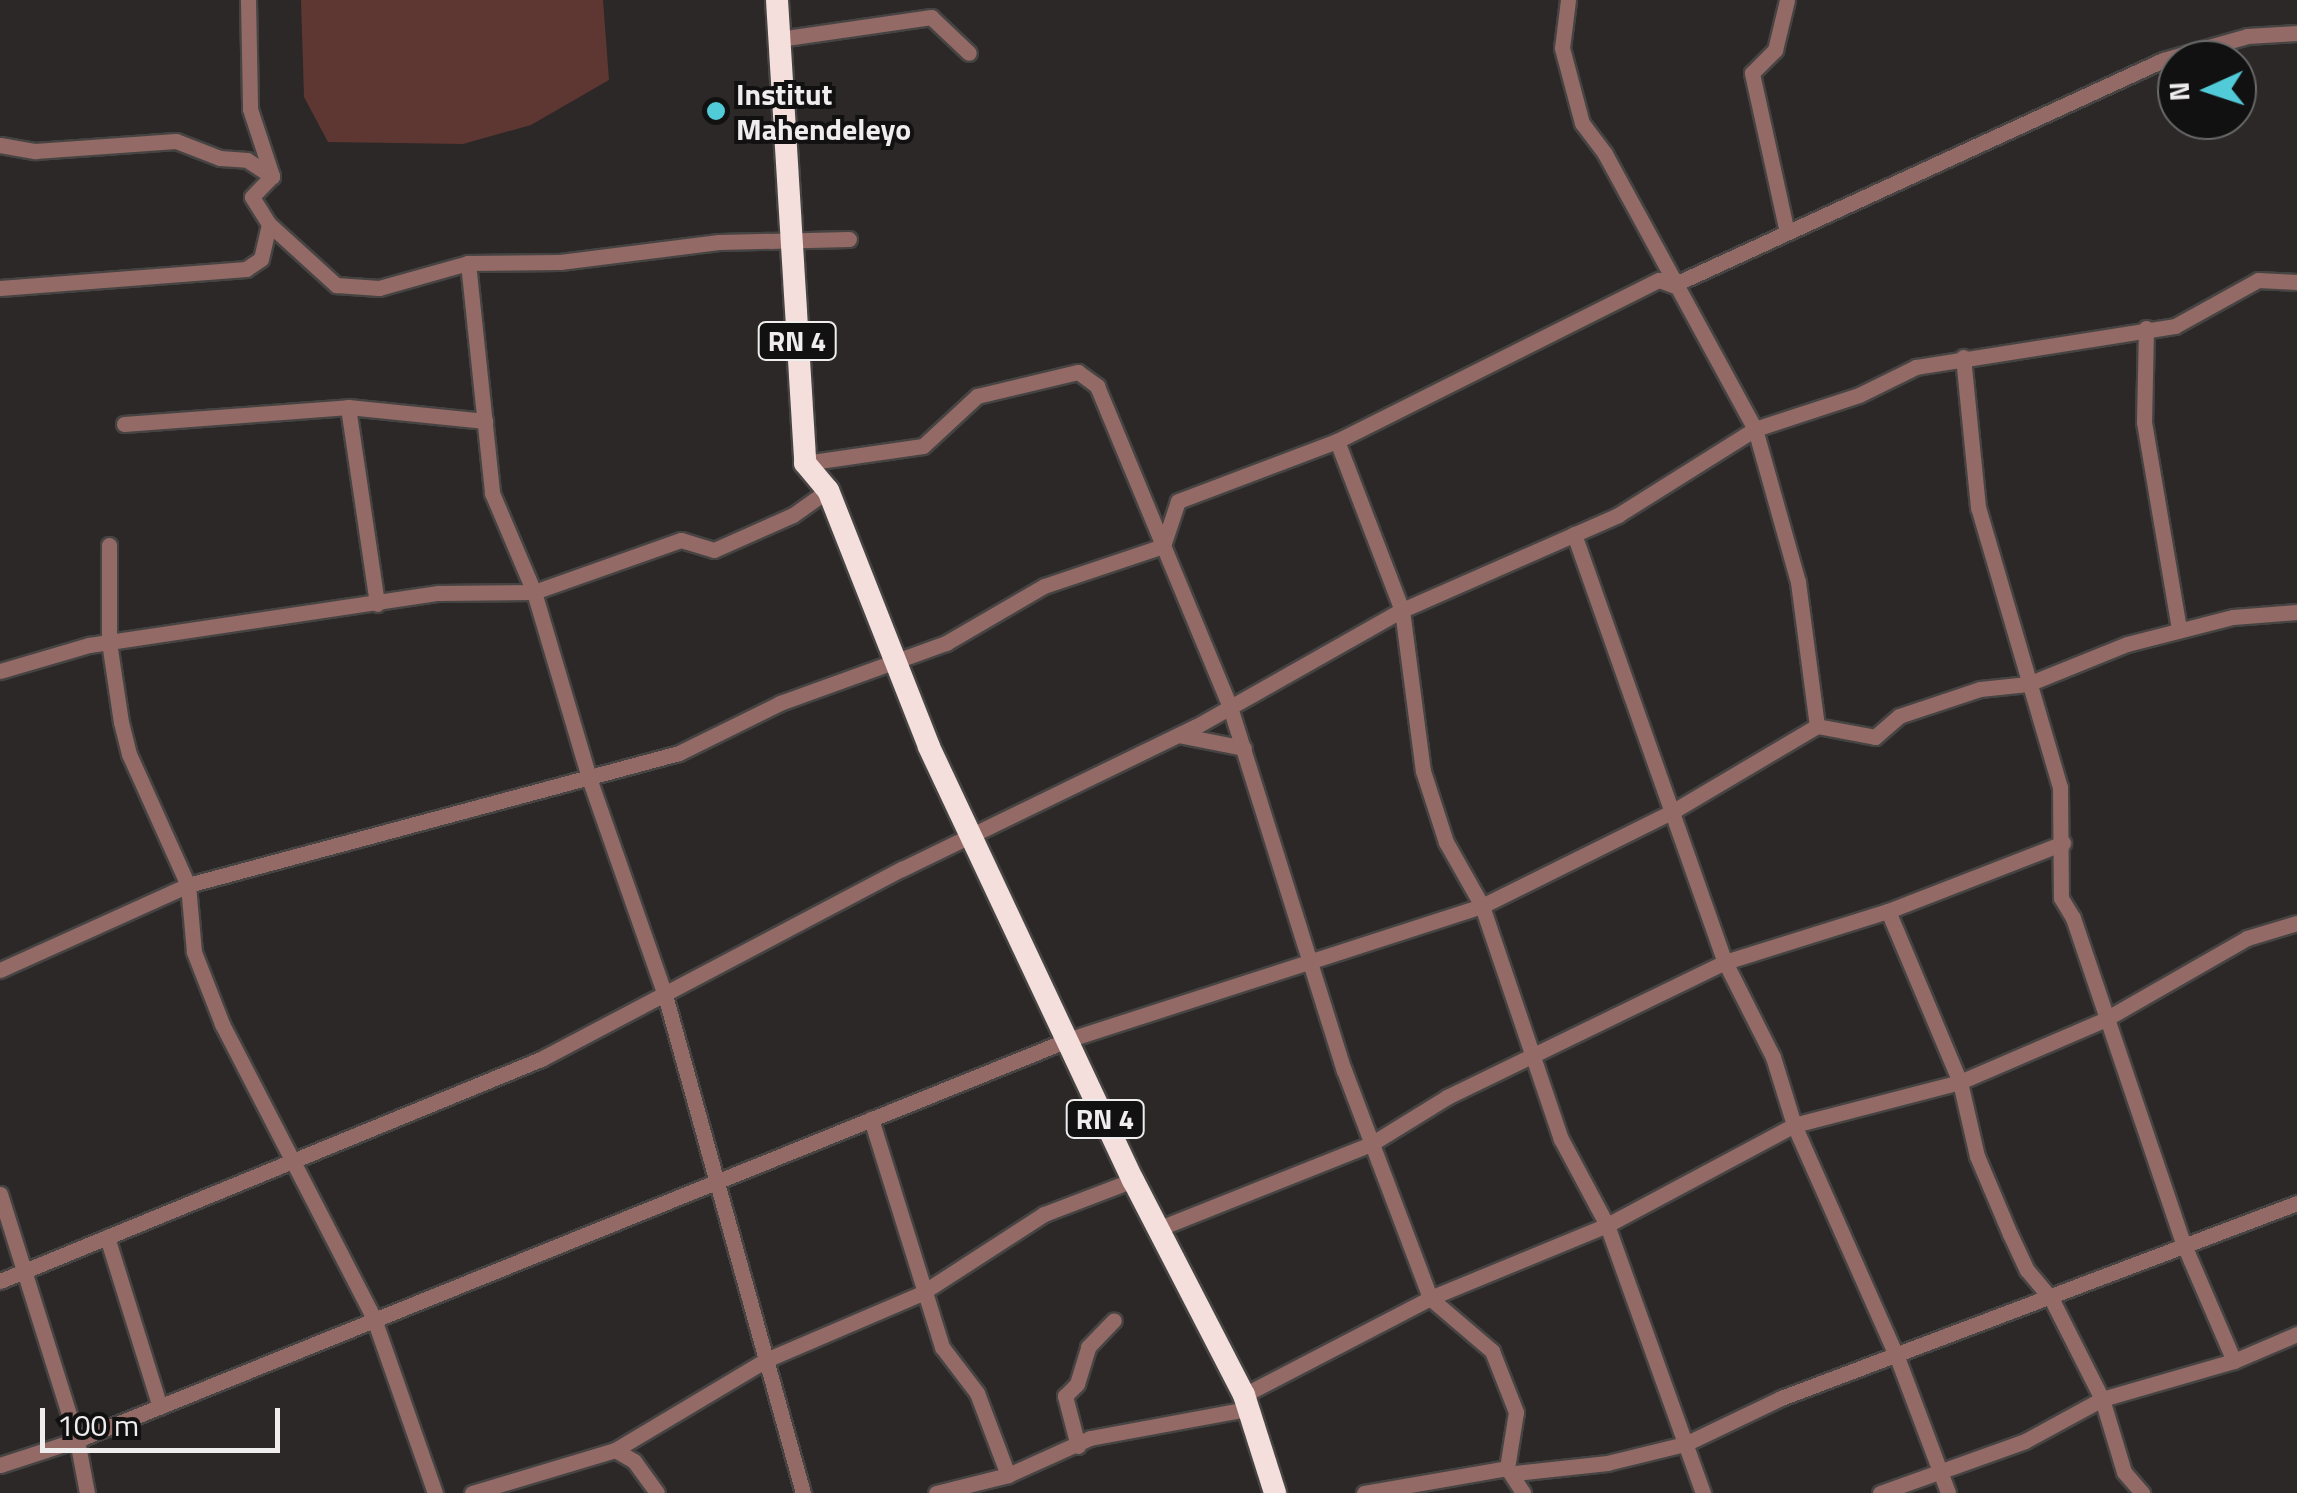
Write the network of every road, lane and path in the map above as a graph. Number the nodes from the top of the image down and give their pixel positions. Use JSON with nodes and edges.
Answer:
{"nodes":[{"id":1,"x":248,"y":0,"type":"edge"},
{"id":2,"x":776,"y":0,"type":"edge"},
{"id":3,"x":1568,"y":0,"type":"edge"},
{"id":4,"x":1787,"y":0,"type":"edge"},
{"id":5,"x":2297,"y":33,"type":"edge"},
{"id":6,"x":779,"y":39,"type":"junction"},
{"id":7,"x":969,"y":53,"type":"dead end"},
{"id":8,"x":0,"y":145,"type":"edge"},
{"id":9,"x":272,"y":176,"type":"junction"},
{"id":10,"x":269,"y":224,"type":"junction"},
{"id":11,"x":1786,"y":228,"type":"junction"},
{"id":12,"x":849,"y":239,"type":"dead end"},
{"id":13,"x":786,"y":242,"type":"junction"},
{"id":14,"x":468,"y":263,"type":"junction"},
{"id":15,"x":2297,"y":282,"type":"edge"},
{"id":16,"x":1673,"y":284,"type":"junction"},
{"id":17,"x":0,"y":288,"type":"edge"},
{"id":18,"x":2146,"y":328,"type":"junction"},
{"id":19,"x":1963,"y":357,"type":"junction"},
{"id":20,"x":348,"y":407,"type":"junction"},
{"id":21,"x":485,"y":421,"type":"junction"},
{"id":22,"x":124,"y":424,"type":"dead end"},
{"id":23,"x":1755,"y":428,"type":"junction"},
{"id":24,"x":1336,"y":442,"type":"junction"},
{"id":25,"x":805,"y":463,"type":"junction"},
{"id":26,"x":828,"y":490,"type":"junction"},
{"id":27,"x":1574,"y":534,"type":"junction"},
{"id":28,"x":109,"y":546,"type":"dead end"},
{"id":29,"x":1163,"y":546,"type":"junction"},
{"id":30,"x":534,"y":592,"type":"junction"},
{"id":31,"x":377,"y":604,"type":"junction"},
{"id":32,"x":1402,"y":610,"type":"junction"},
{"id":33,"x":2297,"y":612,"type":"edge"},
{"id":34,"x":2179,"y":629,"type":"junction"},
{"id":35,"x":110,"y":642,"type":"junction"},
{"id":36,"x":894,"y":661,"type":"junction"},
{"id":37,"x":0,"y":671,"type":"edge"},
{"id":38,"x":2028,"y":684,"type":"junction"},
{"id":39,"x":1229,"y":704,"type":"junction"},
{"id":40,"x":1817,"y":726,"type":"junction"},
{"id":41,"x":1173,"y":734,"type":"junction"},
{"id":42,"x":1244,"y":748,"type":"junction"},
{"id":43,"x":589,"y":778,"type":"junction"},
{"id":44,"x":1675,"y":810,"type":"junction"},
{"id":45,"x":973,"y":839,"type":"junction"},
{"id":46,"x":2063,"y":843,"type":"junction"},
{"id":47,"x":188,"y":885,"type":"junction"},
{"id":48,"x":1482,"y":906,"type":"junction"},
{"id":49,"x":1888,"y":911,"type":"junction"},
{"id":50,"x":2297,"y":923,"type":"edge"},
{"id":51,"x":1310,"y":958,"type":"junction"},
{"id":52,"x":1725,"y":962,"type":"junction"},
{"id":53,"x":0,"y":970,"type":"edge"},
{"id":54,"x":665,"y":995,"type":"junction"},
{"id":55,"x":2104,"y":1020,"type":"junction"},
{"id":56,"x":1070,"y":1039,"type":"junction"},
{"id":57,"x":1533,"y":1054,"type":"junction"},
{"id":58,"x":1960,"y":1082,"type":"junction"},
{"id":59,"x":871,"y":1118,"type":"junction"},
{"id":60,"x":1794,"y":1124,"type":"junction"},
{"id":61,"x":1371,"y":1144,"type":"junction"},
{"id":62,"x":290,"y":1164,"type":"junction"},
{"id":63,"x":717,"y":1178,"type":"junction"},
{"id":64,"x":1132,"y":1180,"type":"junction"},
{"id":65,"x":0,"y":1194,"type":"edge"},
{"id":66,"x":2297,"y":1202,"type":"edge"},
{"id":67,"x":1607,"y":1226,"type":"junction"},
{"id":68,"x":1160,"y":1228,"type":"junction"},
{"id":69,"x":106,"y":1237,"type":"junction"},
{"id":70,"x":2184,"y":1245,"type":"junction"},
{"id":71,"x":26,"y":1269,"type":"junction"},
{"id":72,"x":0,"y":1281,"type":"edge"},
{"id":73,"x":922,"y":1293,"type":"junction"},
{"id":74,"x":1430,"y":1298,"type":"junction"},
{"id":75,"x":2052,"y":1300,"type":"junction"},
{"id":76,"x":373,"y":1316,"type":"junction"},
{"id":77,"x":1114,"y":1320,"type":"dead end"},
{"id":78,"x":2297,"y":1334,"type":"edge"},
{"id":79,"x":1897,"y":1357,"type":"junction"},
{"id":80,"x":766,"y":1360,"type":"junction"},
{"id":81,"x":2234,"y":1361,"type":"junction"},
{"id":82,"x":2102,"y":1399,"type":"junction"},
{"id":83,"x":1245,"y":1402,"type":"junction"},
{"id":84,"x":160,"y":1407,"type":"junction"},
{"id":85,"x":77,"y":1440,"type":"junction"},
{"id":86,"x":1686,"y":1444,"type":"junction"},
{"id":87,"x":1078,"y":1446,"type":"junction"},
{"id":88,"x":616,"y":1450,"type":"junction"},
{"id":89,"x":0,"y":1465,"type":"edge"},
{"id":90,"x":1940,"y":1466,"type":"junction"},
{"id":91,"x":1511,"y":1470,"type":"junction"},
{"id":92,"x":1008,"y":1474,"type":"junction"},
{"id":93,"x":87,"y":1493,"type":"edge"},
{"id":94,"x":435,"y":1493,"type":"edge"},
{"id":95,"x":472,"y":1493,"type":"edge"},
{"id":96,"x":658,"y":1493,"type":"edge"},
{"id":97,"x":803,"y":1493,"type":"edge"},
{"id":98,"x":936,"y":1493,"type":"edge"},
{"id":99,"x":1275,"y":1493,"type":"edge"},
{"id":100,"x":1364,"y":1493,"type":"edge"},
{"id":101,"x":1523,"y":1493,"type":"edge"},
{"id":102,"x":1703,"y":1493,"type":"edge"},
{"id":103,"x":1880,"y":1493,"type":"edge"},
{"id":104,"x":1948,"y":1493,"type":"edge"},
{"id":105,"x":2142,"y":1493,"type":"edge"}],
"edges":[{"from":1,"to":9,"type":"street"},
{"from":2,"to":6,"type":"highway","number":"RN 4"},
{"from":3,"to":16,"type":"street"},
{"from":4,"to":11,"type":"street"},
{"from":5,"to":11,"type":"street"},
{"from":6,"to":7,"type":"street"},
{"from":6,"to":13,"type":"highway","number":"RN 4"},
{"from":8,"to":9,"type":"street"},
{"from":9,"to":10,"type":"street"},
{"from":10,"to":14,"type":"street"},
{"from":10,"to":17,"type":"street"},
{"from":11,"to":16,"type":"street"},
{"from":12,"to":13,"type":"street"},
{"from":13,"to":14,"type":"street"},
{"from":13,"to":25,"type":"highway","number":"RN 4"},
{"from":14,"to":21,"type":"street"},
{"from":15,"to":18,"type":"street"},
{"from":16,"to":23,"type":"street"},
{"from":16,"to":24,"type":"street"},
{"from":18,"to":19,"type":"street"},
{"from":18,"to":34,"type":"street"},
{"from":19,"to":23,"type":"street"},
{"from":19,"to":38,"type":"street"},
{"from":20,"to":21,"type":"street"},
{"from":20,"to":22,"type":"street"},
{"from":20,"to":31,"type":"street"},
{"from":21,"to":30,"type":"street"},
{"from":23,"to":27,"type":"street"},
{"from":23,"to":40,"type":"street"},
{"from":24,"to":29,"type":"street"},
{"from":24,"to":32,"type":"street"},
{"from":25,"to":26,"type":"highway","number":"RN 4"},
{"from":25,"to":29,"type":"street"},
{"from":26,"to":30,"type":"street"},
{"from":26,"to":36,"type":"highway","number":"RN 4"},
{"from":27,"to":32,"type":"street"},
{"from":27,"to":44,"type":"street"},
{"from":28,"to":35,"type":"street"},
{"from":29,"to":36,"type":"street"},
{"from":29,"to":39,"type":"street"},
{"from":30,"to":31,"type":"street"},
{"from":30,"to":43,"type":"street"},
{"from":31,"to":35,"type":"street"},
{"from":32,"to":39,"type":"street"},
{"from":32,"to":48,"type":"street"},
{"from":33,"to":34,"type":"street"},
{"from":34,"to":38,"type":"street"},
{"from":35,"to":37,"type":"street"},
{"from":35,"to":47,"type":"street"},
{"from":36,"to":43,"type":"street"},
{"from":36,"to":45,"type":"highway","number":"RN 4"},
{"from":38,"to":40,"type":"street"},
{"from":38,"to":46,"type":"street"},
{"from":39,"to":41,"type":"street"},
{"from":39,"to":42,"type":"street"},
{"from":40,"to":44,"type":"street"},
{"from":41,"to":42,"type":"street"},
{"from":41,"to":45,"type":"street"},
{"from":42,"to":51,"type":"street"},
{"from":43,"to":47,"type":"street"},
{"from":43,"to":54,"type":"street"},
{"from":44,"to":48,"type":"street"},
{"from":44,"to":52,"type":"street"},
{"from":45,"to":54,"type":"street"},
{"from":45,"to":56,"type":"highway","number":"RN 4"},
{"from":46,"to":49,"type":"street"},
{"from":46,"to":55,"type":"street"},
{"from":47,"to":53,"type":"street"},
{"from":47,"to":62,"type":"street"},
{"from":48,"to":51,"type":"street"},
{"from":48,"to":57,"type":"street"},
{"from":49,"to":52,"type":"street"},
{"from":49,"to":58,"type":"street"},
{"from":50,"to":55,"type":"street"},
{"from":51,"to":56,"type":"street"},
{"from":51,"to":61,"type":"street"},
{"from":52,"to":57,"type":"street"},
{"from":52,"to":60,"type":"street"},
{"from":54,"to":62,"type":"street"},
{"from":54,"to":63,"type":"street"},
{"from":55,"to":58,"type":"street"},
{"from":55,"to":70,"type":"street"},
{"from":56,"to":59,"type":"street"},
{"from":56,"to":64,"type":"highway","number":"RN 4"},
{"from":57,"to":61,"type":"street"},
{"from":57,"to":67,"type":"street"},
{"from":58,"to":60,"type":"street"},
{"from":58,"to":75,"type":"street"},
{"from":59,"to":63,"type":"street"},
{"from":59,"to":73,"type":"street"},
{"from":60,"to":67,"type":"street"},
{"from":60,"to":79,"type":"street"},
{"from":61,"to":68,"type":"street"},
{"from":61,"to":74,"type":"street"},
{"from":62,"to":69,"type":"street"},
{"from":62,"to":76,"type":"street"},
{"from":63,"to":76,"type":"street"},
{"from":63,"to":80,"type":"street"},
{"from":64,"to":68,"type":"highway","number":"RN 4"},
{"from":64,"to":73,"type":"street"},
{"from":65,"to":71,"type":"street"},
{"from":66,"to":70,"type":"street"},
{"from":67,"to":74,"type":"street"},
{"from":67,"to":86,"type":"street"},
{"from":68,"to":83,"type":"highway","number":"RN 4"},
{"from":69,"to":71,"type":"street"},
{"from":69,"to":84,"type":"street"},
{"from":70,"to":75,"type":"street"},
{"from":70,"to":81,"type":"street"},
{"from":71,"to":72,"type":"street"},
{"from":71,"to":85,"type":"street"},
{"from":73,"to":80,"type":"street"},
{"from":73,"to":92,"type":"street"},
{"from":74,"to":83,"type":"street"},
{"from":74,"to":91,"type":"street"},
{"from":75,"to":79,"type":"street"},
{"from":75,"to":82,"type":"street"},
{"from":76,"to":84,"type":"street"},
{"from":76,"to":94,"type":"street"},
{"from":77,"to":87,"type":"street"},
{"from":78,"to":81,"type":"street"},
{"from":79,"to":86,"type":"street"},
{"from":79,"to":90,"type":"street"},
{"from":80,"to":88,"type":"street"},
{"from":80,"to":97,"type":"street"},
{"from":81,"to":82,"type":"street"},
{"from":82,"to":90,"type":"street"},
{"from":82,"to":105,"type":"street"},
{"from":83,"to":87,"type":"street"},
{"from":83,"to":99,"type":"highway","number":"RN 4"},
{"from":84,"to":85,"type":"street"},
{"from":85,"to":89,"type":"street"},
{"from":85,"to":93,"type":"street"},
{"from":86,"to":91,"type":"street"},
{"from":86,"to":102,"type":"street"},
{"from":87,"to":92,"type":"street"},
{"from":88,"to":95,"type":"street"},
{"from":88,"to":96,"type":"street"},
{"from":90,"to":103,"type":"street"},
{"from":90,"to":104,"type":"street"},
{"from":91,"to":100,"type":"street"},
{"from":91,"to":101,"type":"street"},
{"from":92,"to":98,"type":"street"}]}
